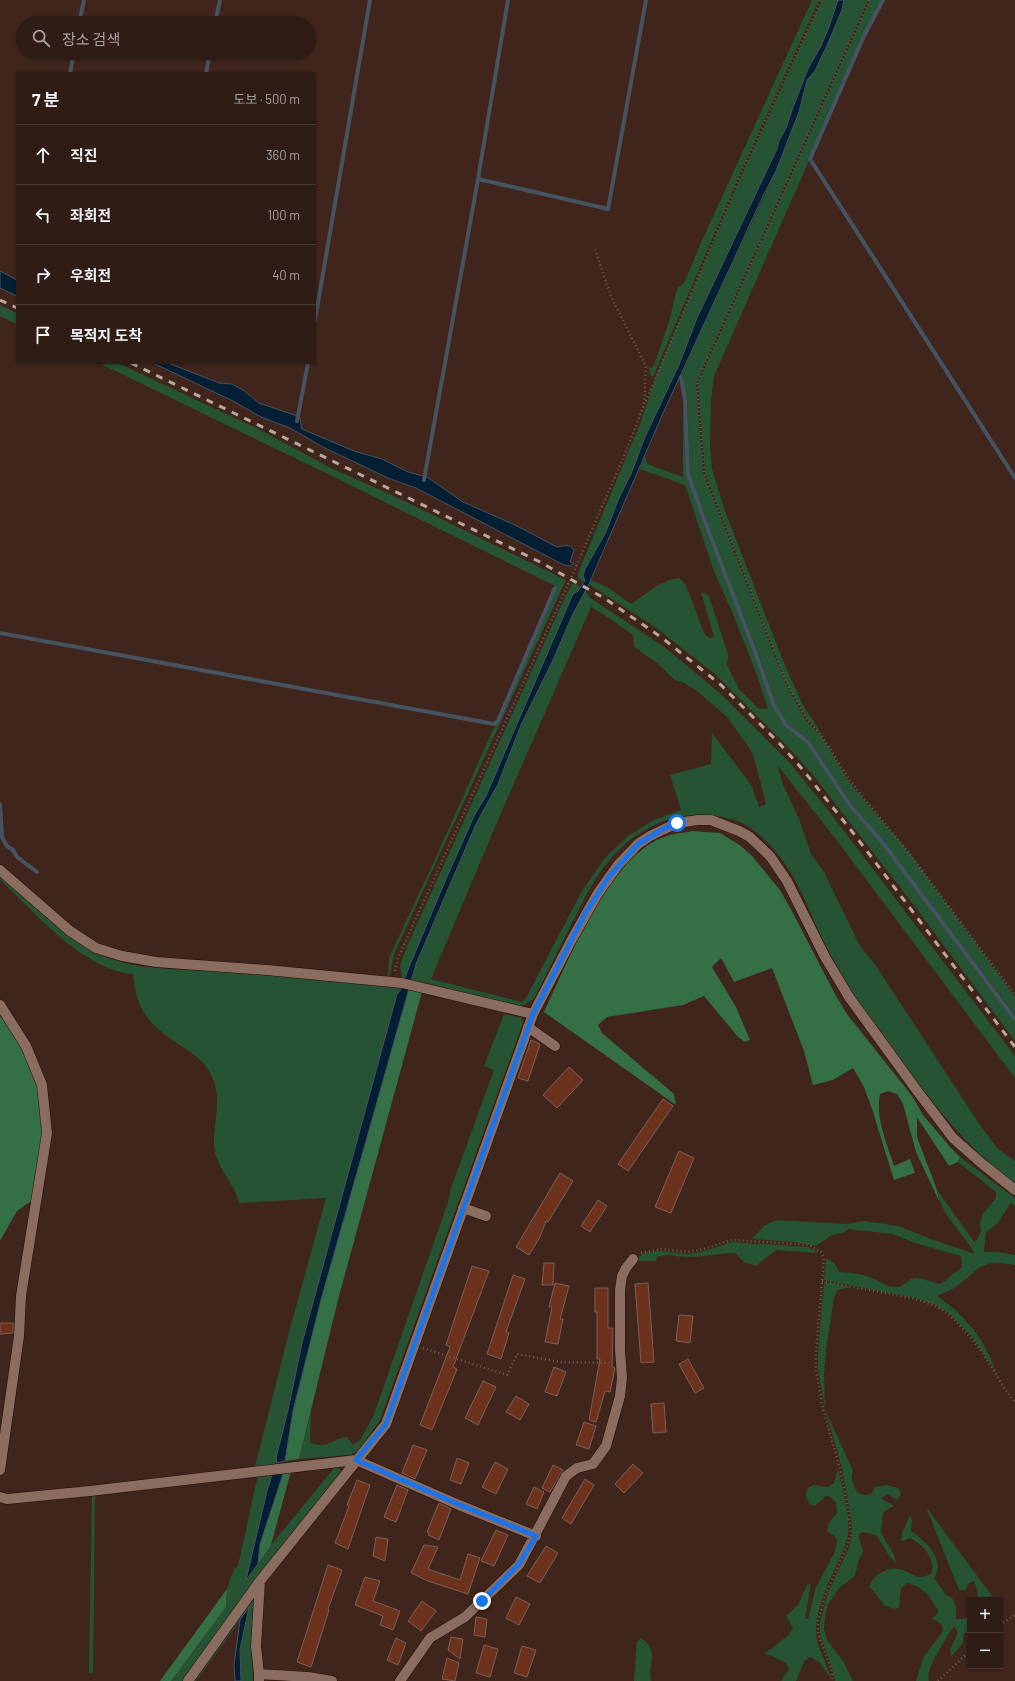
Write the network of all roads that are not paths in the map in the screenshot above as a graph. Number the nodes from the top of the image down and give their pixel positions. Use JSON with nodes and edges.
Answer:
{"nodes":[{"id":1,"x":0,"y":870,"type":"edge"},
{"id":2,"x":0,"y":1005,"type":"edge"},
{"id":3,"x":533,"y":1014,"type":"junction"},
{"id":4,"x":528,"y":1027,"type":"junction"},
{"id":5,"x":555,"y":1046,"type":"dead end"},
{"id":6,"x":1015,"y":1190,"type":"edge"},
{"id":7,"x":463,"y":1208,"type":"junction"},
{"id":8,"x":486,"y":1216,"type":"dead end"},
{"id":9,"x":633,"y":1260,"type":"road end"},
{"id":10,"x":356,"y":1460,"type":"junction"},
{"id":11,"x":0,"y":1470,"type":"edge"},
{"id":12,"x":0,"y":1497,"type":"edge"},
{"id":13,"x":536,"y":1536,"type":"junction"},
{"id":14,"x":260,"y":1582,"type":"junction"},
{"id":15,"x":259,"y":1678,"type":"edge"},
{"id":16,"x":188,"y":1681,"type":"edge"},
{"id":17,"x":332,"y":1681,"type":"edge"},
{"id":18,"x":400,"y":1681,"type":"edge"}],
"edges":[{"from":1,"to":3,"type":"street"},
{"from":2,"to":11,"type":"street"},
{"from":3,"to":4,"type":"street"},
{"from":3,"to":6,"type":"street"},
{"from":4,"to":5,"type":"street"},
{"from":4,"to":7,"type":"street"},
{"from":7,"to":8,"type":"street"},
{"from":7,"to":10,"type":"street"},
{"from":9,"to":13,"type":"street"},
{"from":10,"to":12,"type":"street"},
{"from":10,"to":13,"type":"street"},
{"from":10,"to":14,"type":"street"},
{"from":13,"to":18,"type":"street"},
{"from":14,"to":15,"type":"street"},
{"from":14,"to":16,"type":"street"},
{"from":15,"to":17,"type":"street"}]}
